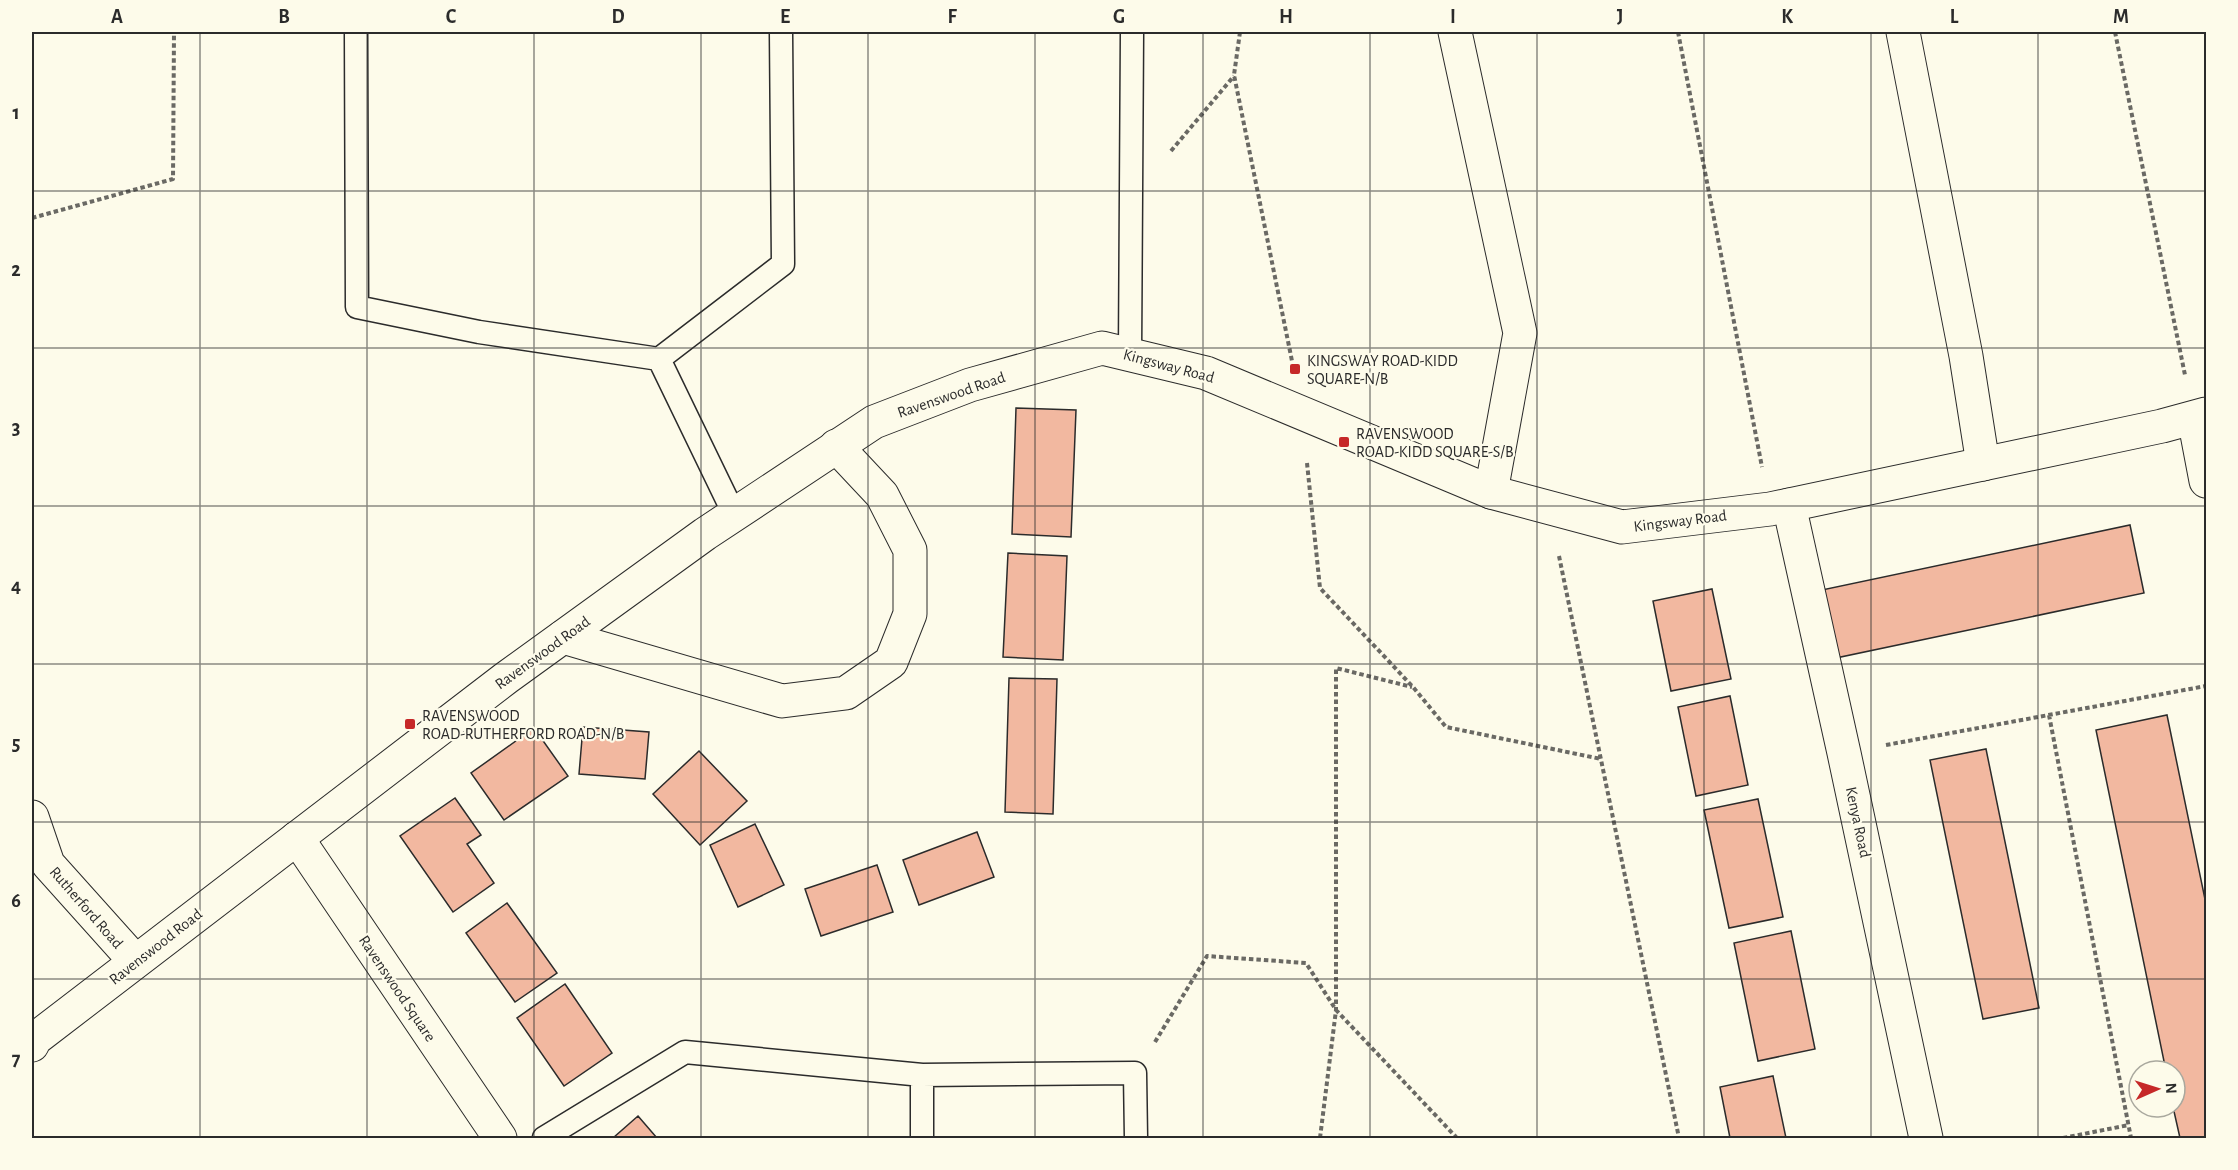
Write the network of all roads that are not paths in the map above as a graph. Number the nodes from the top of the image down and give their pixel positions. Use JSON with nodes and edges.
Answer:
{"nodes":[{"id":1,"x":356,"y":32,"type":"edge"},
{"id":2,"x":781,"y":32,"type":"edge"},
{"id":3,"x":1132,"y":32,"type":"edge"},
{"id":4,"x":1455,"y":32,"type":"edge"},
{"id":5,"x":1903,"y":32,"type":"edge"},
{"id":6,"x":1116,"y":351,"type":"junction"},
{"id":7,"x":659,"y":359,"type":"junction"},
{"id":8,"x":2200,"y":416,"type":"edge"},
{"id":9,"x":836,"y":446,"type":"junction"},
{"id":10,"x":1983,"y":464,"type":"junction"},
{"id":11,"x":2206,"y":481,"type":"edge"},
{"id":12,"x":1491,"y":492,"type":"junction"},
{"id":13,"x":1780,"y":507,"type":"junction"},
{"id":14,"x":734,"y":514,"type":"junction"},
{"id":15,"x":563,"y":637,"type":"junction"},
{"id":16,"x":32,"y":818,"type":"edge"},
{"id":17,"x":297,"y":838,"type":"junction"},
{"id":18,"x":135,"y":961,"type":"junction"},
{"id":19,"x":32,"y":1045,"type":"edge"},
{"id":20,"x":922,"y":1075,"type":"junction"},
{"id":21,"x":500,"y":1138,"type":"edge"},
{"id":22,"x":544,"y":1138,"type":"edge"},
{"id":23,"x":922,"y":1138,"type":"edge"},
{"id":24,"x":1136,"y":1138,"type":"edge"},
{"id":25,"x":1926,"y":1138,"type":"edge"}],
"edges":[{"from":1,"to":7,"type":"lane"},
{"from":2,"to":7,"type":"lane"},
{"from":3,"to":6,"type":"lane"},
{"from":4,"to":12,"type":"street"},
{"from":5,"to":10,"type":"street"},
{"from":6,"to":9,"type":"street","name":"Ravenswood Road"},
{"from":6,"to":12,"type":"street","name":"Kingsway Road"},
{"from":7,"to":14,"type":"lane"},
{"from":8,"to":10,"type":"street","name":"Kingsway Road"},
{"from":8,"to":11,"type":"street"},
{"from":9,"to":14,"type":"street","name":"Ravenswood Road"},
{"from":9,"to":15,"type":"street"},
{"from":10,"to":13,"type":"street","name":"Kingsway Road"},
{"from":12,"to":13,"type":"street","name":"Kingsway Road"},
{"from":13,"to":25,"type":"street","name":"Kenya Road"},
{"from":14,"to":15,"type":"street","name":"Ravenswood Road"},
{"from":15,"to":17,"type":"street","name":"Ravenswood Road"},
{"from":16,"to":18,"type":"street","name":"Rutherford Road"},
{"from":17,"to":18,"type":"street","name":"Ravenswood Road"},
{"from":17,"to":21,"type":"street","name":"Ravenswood Square"},
{"from":18,"to":19,"type":"street","name":"Ravenswood Road"},
{"from":20,"to":22,"type":"lane"},
{"from":20,"to":23,"type":"lane"},
{"from":20,"to":24,"type":"lane"}]}
